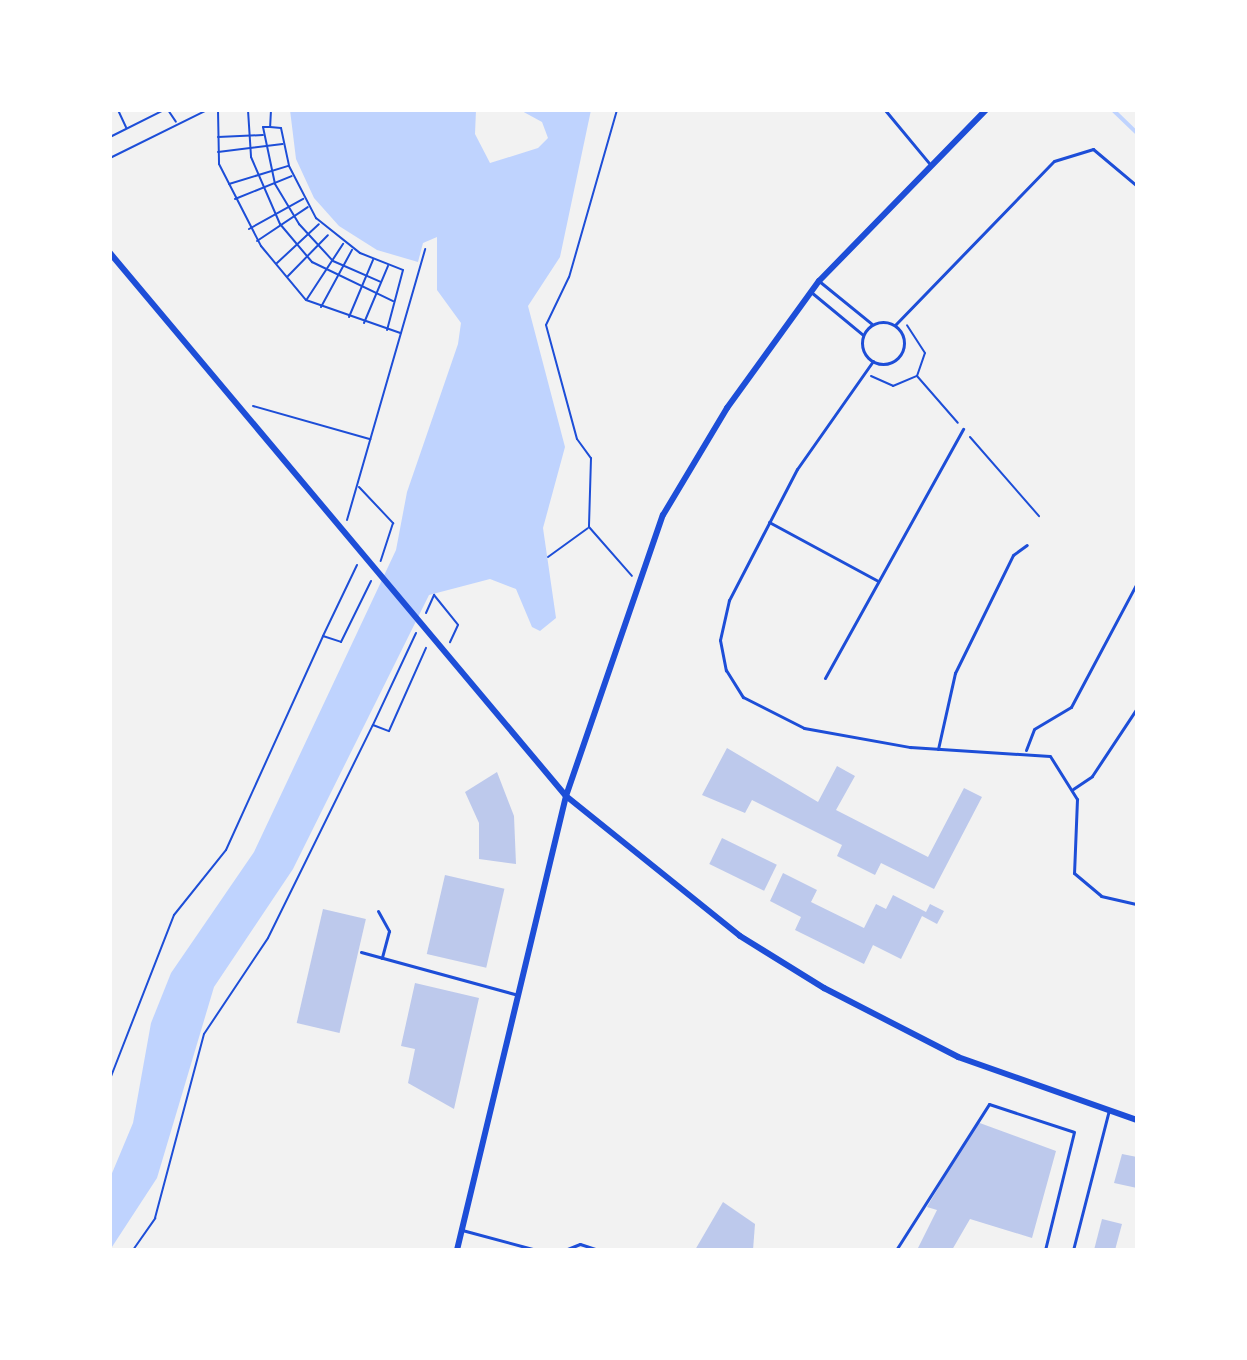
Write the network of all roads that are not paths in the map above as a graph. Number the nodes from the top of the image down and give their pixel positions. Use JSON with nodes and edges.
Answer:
{"nodes":[{"id":1,"x":885,"y":110,"type":"edge"},
{"id":2,"x":986,"y":110,"type":"edge"},
{"id":3,"x":929,"y":163,"type":"junction"},
{"id":4,"x":1137,"y":186,"type":"edge"},
{"id":5,"x":110,"y":253,"type":"edge"},
{"id":6,"x":819,"y":281,"type":"junction"},
{"id":7,"x":811,"y":292,"type":"junction"},
{"id":8,"x":872,"y":324,"type":"junction"},
{"id":9,"x":895,"y":325,"type":"junction"},
{"id":10,"x":863,"y":335,"type":"junction"},
{"id":11,"x":873,"y":361,"type":"junction"},
{"id":12,"x":963,"y":429,"type":"road end"},
{"id":13,"x":768,"y":521,"type":"junction"},
{"id":14,"x":1027,"y":545,"type":"dead end"},
{"id":15,"x":878,"y":581,"type":"junction"},
{"id":16,"x":1137,"y":583,"type":"edge"},
{"id":17,"x":825,"y":678,"type":"dead end"},
{"id":18,"x":1137,"y":708,"type":"edge"},
{"id":19,"x":938,"y":749,"type":"junction"},
{"id":20,"x":1026,"y":751,"type":"junction"},
{"id":21,"x":1073,"y":789,"type":"junction"},
{"id":22,"x":566,"y":796,"type":"junction"},
{"id":23,"x":1137,"y":904,"type":"edge"},
{"id":24,"x":378,"y":911,"type":"dead end"},
{"id":25,"x":361,"y":952,"type":"dead end"},
{"id":26,"x":382,"y":958,"type":"junction"},
{"id":27,"x":518,"y":995,"type":"junction"},
{"id":28,"x":1109,"y":1110,"type":"junction"},
{"id":29,"x":1137,"y":1120,"type":"edge"},
{"id":30,"x":462,"y":1230,"type":"junction"},
{"id":31,"x":457,"y":1250,"type":"edge"},
{"id":32,"x":536,"y":1250,"type":"edge"},
{"id":33,"x":565,"y":1250,"type":"edge"},
{"id":34,"x":598,"y":1250,"type":"edge"},
{"id":35,"x":896,"y":1250,"type":"edge"},
{"id":36,"x":1045,"y":1250,"type":"edge"},
{"id":37,"x":1073,"y":1250,"type":"edge"}],
"edges":[{"from":1,"to":3,"type":"lane"},
{"from":2,"to":3,"type":"street"},
{"from":3,"to":6,"type":"street"},
{"from":4,"to":9,"type":"lane"},
{"from":5,"to":22,"type":"street"},
{"from":6,"to":7,"type":"street"},
{"from":6,"to":8,"type":"lane"},
{"from":7,"to":10,"type":"lane"},
{"from":7,"to":22,"type":"street"},
{"from":8,"to":9,"type":"lane"},
{"from":8,"to":10,"type":"lane"},
{"from":9,"to":11,"type":"lane"},
{"from":10,"to":11,"type":"lane"},
{"from":11,"to":13,"type":"lane"},
{"from":12,"to":15,"type":"lane"},
{"from":13,"to":15,"type":"lane"},
{"from":13,"to":19,"type":"lane"},
{"from":14,"to":19,"type":"lane"},
{"from":15,"to":17,"type":"lane"},
{"from":16,"to":20,"type":"lane"},
{"from":18,"to":21,"type":"lane"},
{"from":19,"to":20,"type":"lane"},
{"from":20,"to":21,"type":"lane"},
{"from":21,"to":23,"type":"lane"},
{"from":22,"to":27,"type":"street"},
{"from":22,"to":28,"type":"street"},
{"from":24,"to":26,"type":"lane"},
{"from":25,"to":26,"type":"lane"},
{"from":26,"to":27,"type":"lane"},
{"from":27,"to":30,"type":"street"},
{"from":28,"to":29,"type":"street"},
{"from":28,"to":37,"type":"lane"},
{"from":30,"to":31,"type":"street"},
{"from":30,"to":32,"type":"lane"},
{"from":33,"to":34,"type":"lane"},
{"from":35,"to":36,"type":"lane"}]}
